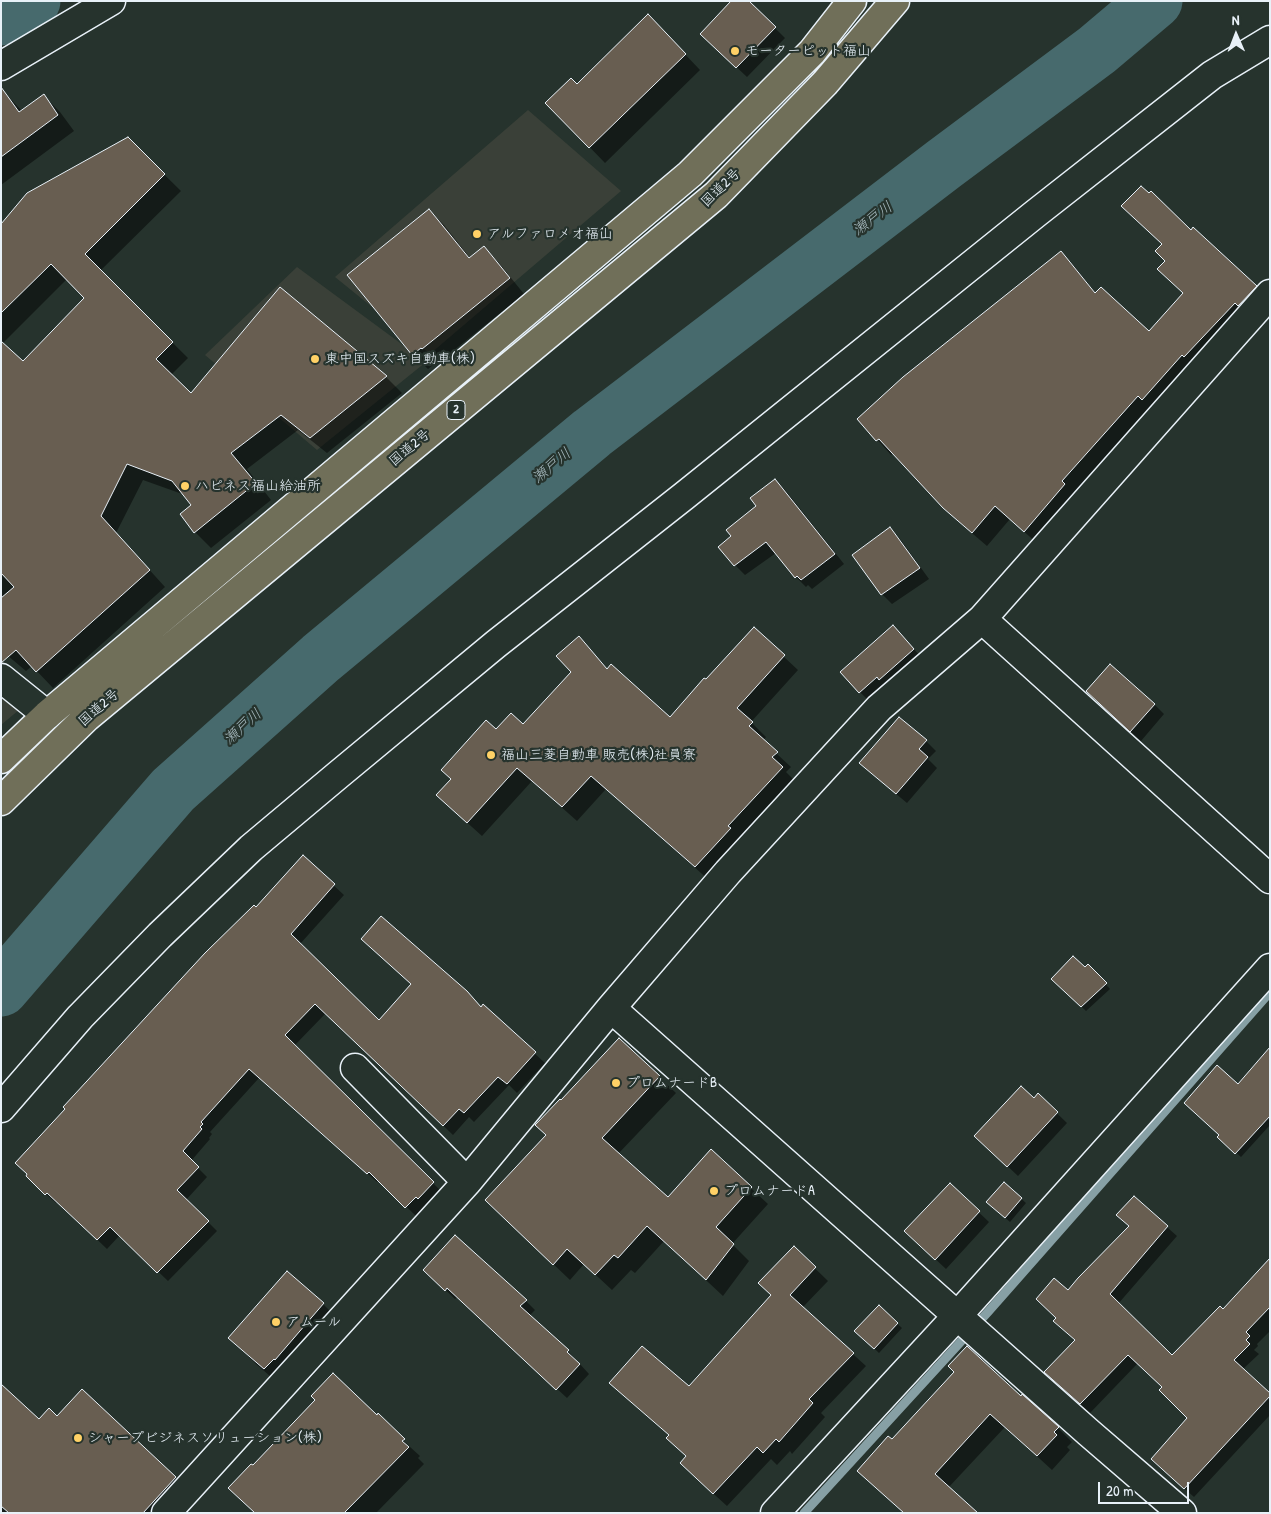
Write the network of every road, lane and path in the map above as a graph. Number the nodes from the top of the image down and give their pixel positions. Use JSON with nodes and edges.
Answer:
{"nodes":[{"id":1,"x":112,"y":1,"type":"edge"},
{"id":2,"x":852,"y":1,"type":"edge"},
{"id":3,"x":895,"y":1,"type":"edge"},
{"id":4,"x":1270,"y":40,"type":"edge"},
{"id":5,"x":1,"y":66,"type":"edge"},
{"id":6,"x":1270,"y":294,"type":"edge"},
{"id":7,"x":982,"y":619,"type":"junction"},
{"id":8,"x":1,"y":678,"type":"edge"},
{"id":9,"x":47,"y":715,"type":"junction"},
{"id":10,"x":1,"y":759,"type":"edge"},
{"id":11,"x":1,"y":802,"type":"edge"},
{"id":12,"x":1270,"y":879,"type":"edge"},
{"id":13,"x":1270,"y":968,"type":"edge"},
{"id":14,"x":611,"y":1008,"type":"junction"},
{"id":15,"x":355,"y":1068,"type":"dead end"},
{"id":16,"x":1,"y":1108,"type":"edge"},
{"id":17,"x":467,"y":1182,"type":"junction"},
{"id":18,"x":967,"y":1323,"type":"junction"},
{"id":19,"x":166,"y":1513,"type":"edge"},
{"id":20,"x":775,"y":1513,"type":"edge"},
{"id":21,"x":1182,"y":1513,"type":"edge"}],
"edges":[{"from":1,"to":5,"type":"street"},
{"from":2,"to":9,"type":"highway","name":"国道2号","number":"2"},
{"from":3,"to":11,"type":"highway","name":"国道2号","number":"2"},
{"from":4,"to":16,"type":"street"},
{"from":6,"to":7,"type":"street"},
{"from":7,"to":12,"type":"street"},
{"from":7,"to":14,"type":"street"},
{"from":8,"to":9,"type":"street"},
{"from":9,"to":10,"type":"highway","name":"国道2号","number":"2"},
{"from":13,"to":18,"type":"street"},
{"from":14,"to":17,"type":"street"},
{"from":14,"to":18,"type":"street"},
{"from":15,"to":17,"type":"street"},
{"from":17,"to":19,"type":"street"},
{"from":18,"to":20,"type":"street"},
{"from":18,"to":21,"type":"street"}]}
